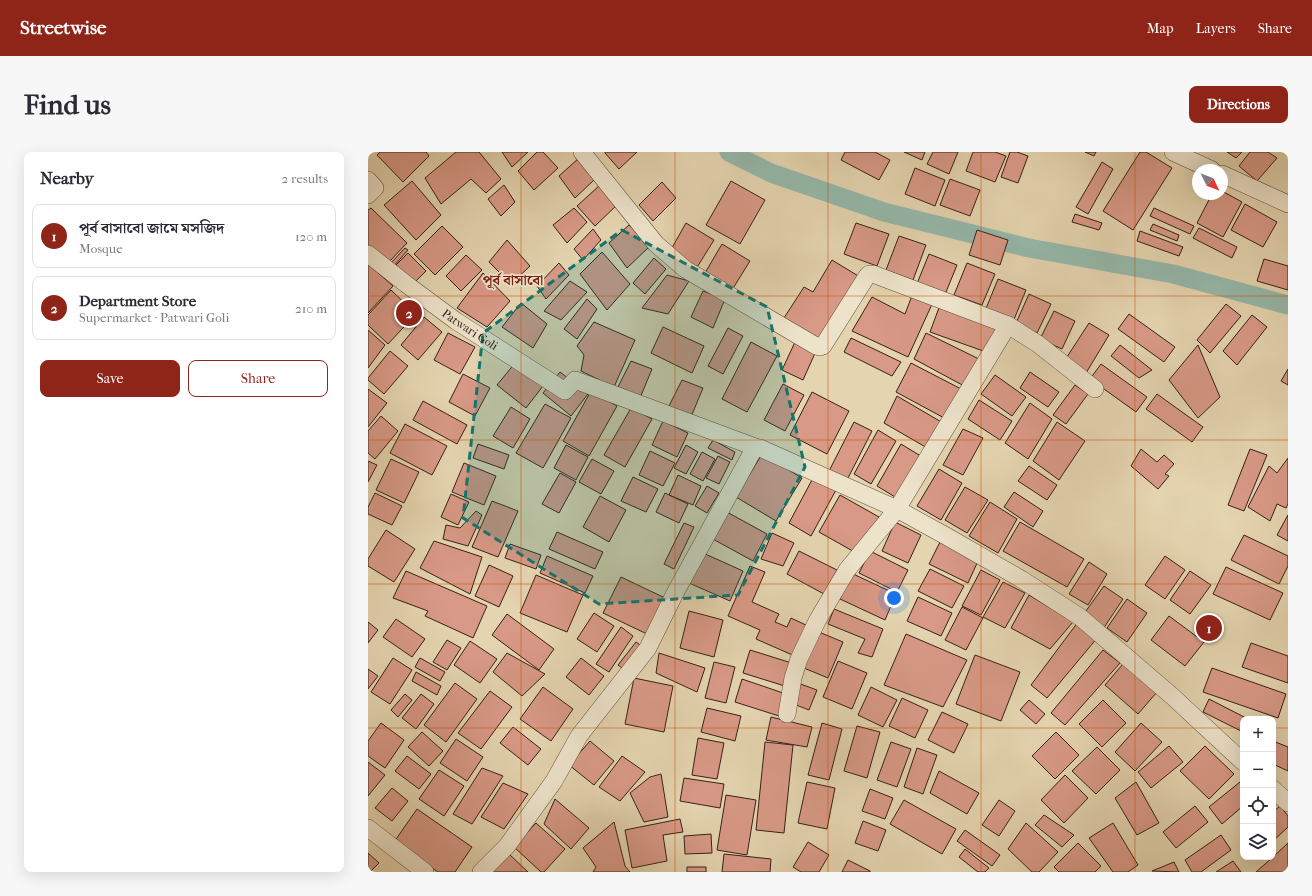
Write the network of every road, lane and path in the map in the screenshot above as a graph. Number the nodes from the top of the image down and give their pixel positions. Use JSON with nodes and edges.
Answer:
{"nodes":[{"id":1,"x":582,"y":152,"type":"edge"},
{"id":2,"x":1173,"y":152,"type":"edge"},
{"id":3,"x":1199,"y":164,"type":"edge"},
{"id":4,"x":1228,"y":177,"type":"edge"},
{"id":5,"x":368,"y":180,"type":"edge"},
{"id":6,"x":368,"y":195,"type":"edge"},
{"id":7,"x":1288,"y":204,"type":"edge"},
{"id":8,"x":368,"y":254,"type":"edge"},
{"id":9,"x":1008,"y":325,"type":"junction"},
{"id":10,"x":1095,"y":389,"type":"dead end"},
{"id":11,"x":755,"y":447,"type":"junction"},
{"id":12,"x":897,"y":509,"type":"junction"},
{"id":13,"x":787,"y":714,"type":"dead end"},
{"id":14,"x":1240,"y":759,"type":"edge"},
{"id":15,"x":1276,"y":792,"type":"edge"},
{"id":16,"x":1288,"y":803,"type":"edge"},
{"id":17,"x":368,"y":828,"type":"edge"},
{"id":18,"x":425,"y":872,"type":"edge"},
{"id":19,"x":481,"y":872,"type":"edge"}],
"edges":[{"from":1,"to":9,"type":"street"},
{"from":2,"to":3,"type":"street"},
{"from":4,"to":7,"type":"street"},
{"from":5,"to":6,"type":"street"},
{"from":8,"to":11,"type":"street","name":"Patwari Goli"},
{"from":9,"to":10,"type":"street"},
{"from":9,"to":12,"type":"street"},
{"from":11,"to":12,"type":"street"},
{"from":11,"to":19,"type":"street"},
{"from":12,"to":13,"type":"street"},
{"from":12,"to":14,"type":"street"},
{"from":15,"to":16,"type":"street"},
{"from":17,"to":18,"type":"street"}]}
